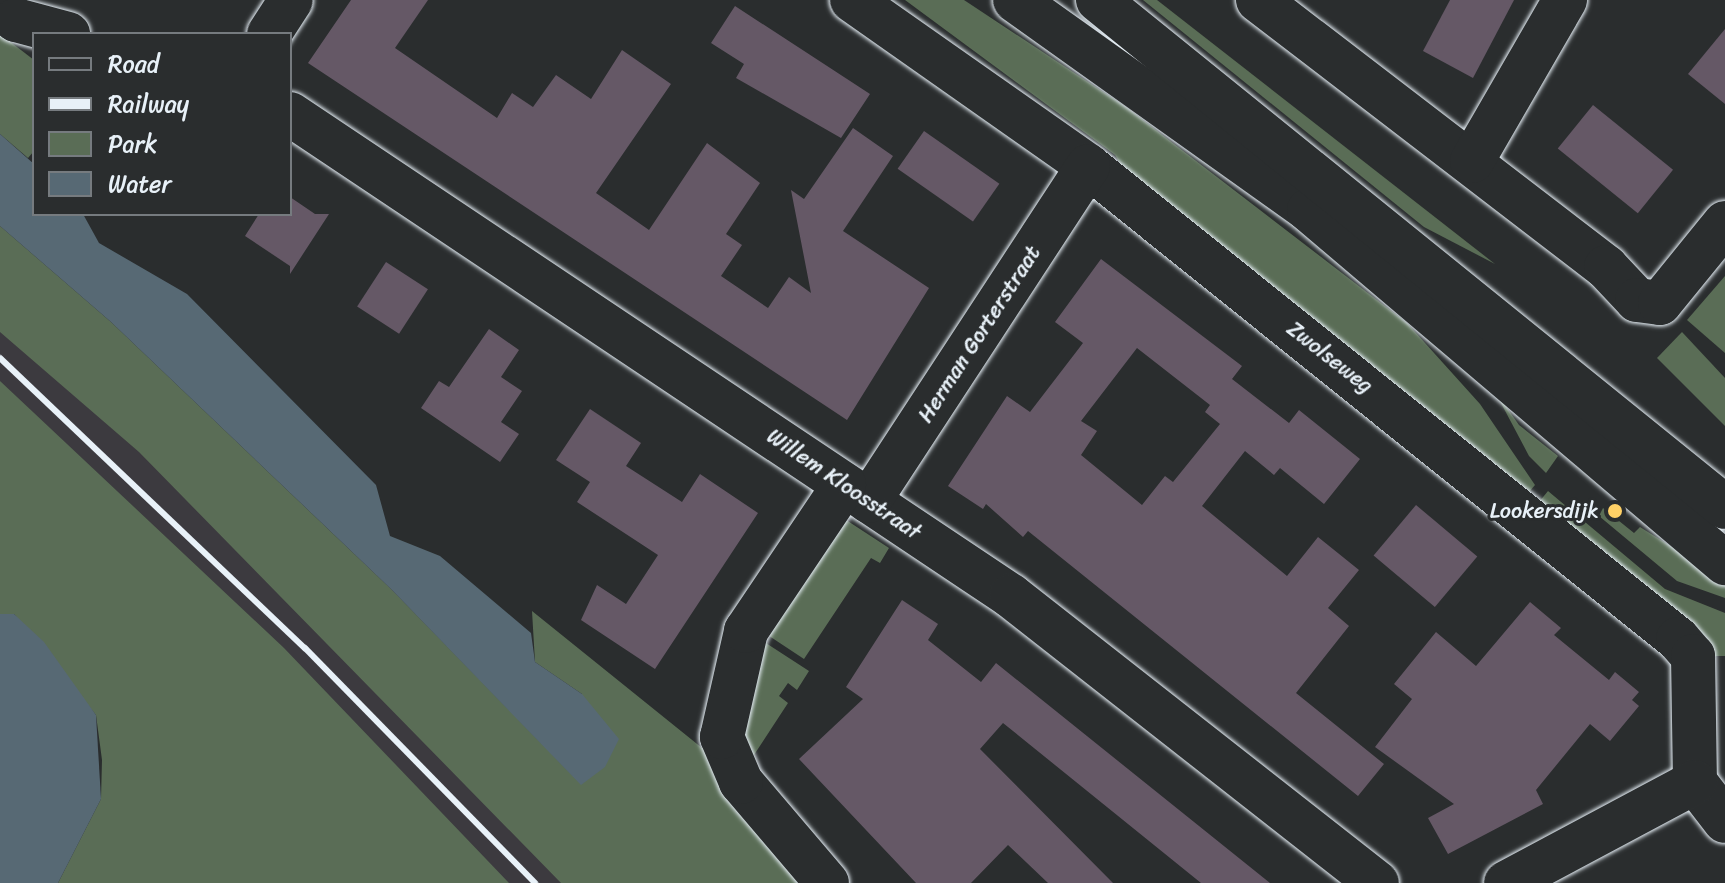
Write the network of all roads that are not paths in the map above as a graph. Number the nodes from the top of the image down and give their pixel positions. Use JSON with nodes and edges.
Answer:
{"nodes":[{"id":1,"x":291,"y":0,"type":"edge"},
{"id":2,"x":852,"y":0,"type":"edge"},
{"id":3,"x":1015,"y":0,"type":"edge"},
{"id":4,"x":1098,"y":0,"type":"edge"},
{"id":5,"x":1258,"y":0,"type":"edge"},
{"id":6,"x":1565,"y":0,"type":"edge"},
{"id":7,"x":0,"y":8,"type":"edge"},
{"id":8,"x":61,"y":32,"type":"edge"},
{"id":9,"x":270,"y":32,"type":"edge"},
{"id":10,"x":292,"y":115,"type":"edge"},
{"id":11,"x":1472,"y":161,"type":"junction"},
{"id":12,"x":1088,"y":166,"type":"junction"},
{"id":13,"x":1725,"y":223,"type":"edge"},
{"id":14,"x":856,"y":493,"type":"junction"},
{"id":15,"x":1725,"y":507,"type":"edge"},
{"id":16,"x":1725,"y":563,"type":"edge"},
{"id":17,"x":1695,"y":782,"type":"junction"},
{"id":18,"x":1725,"y":821,"type":"edge"},
{"id":19,"x":827,"y":883,"type":"edge"},
{"id":20,"x":1377,"y":883,"type":"edge"},
{"id":21,"x":1506,"y":883,"type":"edge"}],
"edges":[{"from":1,"to":9,"type":"street"},
{"from":2,"to":12,"type":"street","name":"Zwolseweg"},
{"from":3,"to":16,"type":"street"},
{"from":4,"to":15,"type":"street"},
{"from":5,"to":11,"type":"street"},
{"from":6,"to":11,"type":"street"},
{"from":7,"to":8,"type":"street"},
{"from":10,"to":14,"type":"street","name":"Willem Kloosstraat"},
{"from":11,"to":13,"type":"street"},
{"from":12,"to":14,"type":"street","name":"Herman Gorterstraat"},
{"from":12,"to":17,"type":"street","name":"Zwolseweg"},
{"from":14,"to":19,"type":"street","name":"Herman Gorterstraat"},
{"from":14,"to":20,"type":"street","name":"Willem Kloosstraat"},
{"from":17,"to":18,"type":"street"},
{"from":17,"to":21,"type":"street"}]}
